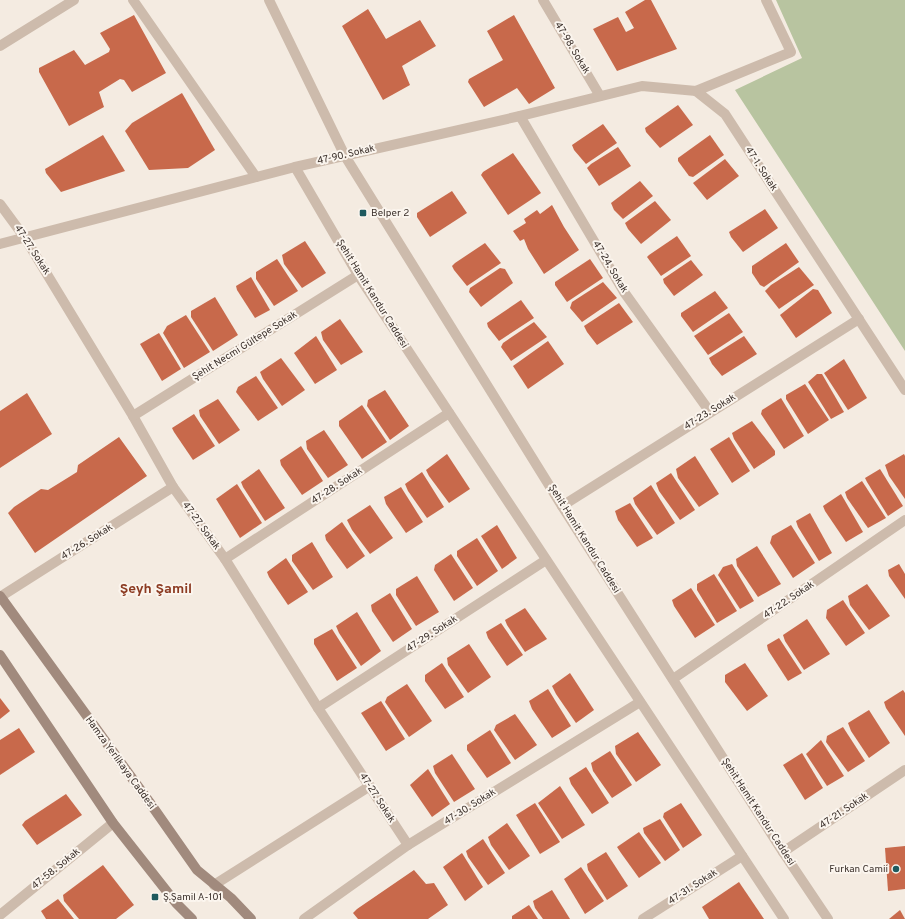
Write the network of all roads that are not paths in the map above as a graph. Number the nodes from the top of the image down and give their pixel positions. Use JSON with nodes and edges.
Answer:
{"nodes":[{"id":1,"x":74,"y":0,"type":"edge"},
{"id":2,"x":133,"y":0,"type":"edge"},
{"id":3,"x":269,"y":0,"type":"edge"},
{"id":4,"x":543,"y":0,"type":"edge"},
{"id":5,"x":766,"y":0,"type":"edge"},
{"id":6,"x":0,"y":46,"type":"edge"},
{"id":7,"x":696,"y":90,"type":"junction"},
{"id":8,"x":600,"y":96,"type":"junction"},
{"id":9,"x":520,"y":116,"type":"junction"},
{"id":10,"x":345,"y":156,"type":"junction"},
{"id":11,"x":295,"y":167,"type":"junction"},
{"id":12,"x":256,"y":177,"type":"junction"},
{"id":13,"x":0,"y":204,"type":"edge"},
{"id":14,"x":25,"y":238,"type":"junction"},
{"id":15,"x":0,"y":244,"type":"edge"},
{"id":16,"x":358,"y":275,"type":"junction"},
{"id":17,"x":859,"y":319,"type":"junction"},
{"id":18,"x":905,"y":390,"type":"edge"},
{"id":19,"x":710,"y":412,"type":"junction"},
{"id":20,"x":449,"y":413,"type":"junction"},
{"id":21,"x":133,"y":416,"type":"junction"},
{"id":22,"x":173,"y":487,"type":"junction"},
{"id":23,"x":562,"y":506,"type":"junction"},
{"id":24,"x":905,"y":520,"type":"edge"},
{"id":25,"x":225,"y":559,"type":"junction"},
{"id":26,"x":546,"y":560,"type":"junction"},
{"id":27,"x":0,"y":597,"type":"edge"},
{"id":28,"x":0,"y":655,"type":"edge"},
{"id":29,"x":673,"y":679,"type":"junction"},
{"id":30,"x":640,"y":702,"type":"junction"},
{"id":31,"x":318,"y":708,"type":"junction"},
{"id":32,"x":905,"y":770,"type":"edge"},
{"id":33,"x":370,"y":786,"type":"junction"},
{"id":34,"x":113,"y":824,"type":"junction"},
{"id":35,"x":408,"y":845,"type":"junction"},
{"id":36,"x":783,"y":852,"type":"junction"},
{"id":37,"x":742,"y":856,"type":"junction"},
{"id":38,"x":214,"y":884,"type":"junction"},
{"id":39,"x":0,"y":915,"type":"edge"},
{"id":40,"x":192,"y":919,"type":"edge"},
{"id":41,"x":251,"y":919,"type":"edge"},
{"id":42,"x":304,"y":919,"type":"edge"},
{"id":43,"x":643,"y":919,"type":"edge"},
{"id":44,"x":784,"y":919,"type":"edge"},
{"id":45,"x":828,"y":919,"type":"edge"}],
"edges":[{"from":1,"to":6,"type":"street"},
{"from":2,"to":12,"type":"street"},
{"from":3,"to":10,"type":"street","name":"Şehit Hamit Kandur Caddesi"},
{"from":4,"to":8,"type":"street","name":"47-98. Sokak"},
{"from":5,"to":7,"type":"street"},
{"from":7,"to":8,"type":"street","name":"47-90. Sokak"},
{"from":7,"to":17,"type":"street","name":"47-1. Sokak"},
{"from":8,"to":9,"type":"street","name":"47-90. Sokak"},
{"from":9,"to":10,"type":"street","name":"47-90. Sokak"},
{"from":9,"to":19,"type":"street","name":"47-24. Sokak"},
{"from":10,"to":11,"type":"street","name":"47-90. Sokak"},
{"from":10,"to":23,"type":"street","name":"Şehit Hamit Kandur Caddesi"},
{"from":11,"to":12,"type":"street","name":"47-90. Sokak"},
{"from":11,"to":16,"type":"street","name":"Şehit Hamit Kandur Caddesi"},
{"from":12,"to":14,"type":"street","name":"47-90. Sokak"},
{"from":13,"to":14,"type":"street","name":"47-27. Sokak"},
{"from":14,"to":15,"type":"street","name":"47-90. Sokak"},
{"from":14,"to":21,"type":"street","name":"47-27. Sokak"},
{"from":16,"to":20,"type":"street","name":"Şehit Hamit Kandur Caddesi"},
{"from":16,"to":21,"type":"street","name":"Şehit Necmi Gültepe Sokak"},
{"from":17,"to":18,"type":"street","name":"47-1. Sokak"},
{"from":17,"to":19,"type":"street","name":"47-23. Sokak"},
{"from":19,"to":23,"type":"street","name":"47-23. Sokak"},
{"from":20,"to":25,"type":"street","name":"47-28. Sokak"},
{"from":20,"to":26,"type":"street","name":"Şehit Hamit Kandur Caddesi"},
{"from":21,"to":22,"type":"street","name":"47-27. Sokak"},
{"from":22,"to":25,"type":"street","name":"47-27. Sokak"},
{"from":22,"to":27,"type":"street","name":"47-26. Sokak"},
{"from":23,"to":29,"type":"street","name":"Şehit Hamit Kandur Caddesi"},
{"from":24,"to":29,"type":"street","name":"47-22. Sokak"},
{"from":25,"to":31,"type":"street","name":"47-27. Sokak"},
{"from":26,"to":30,"type":"street","name":"Şehit Hamit Kandur Caddesi"},
{"from":26,"to":31,"type":"street","name":"47-29. Sokak"},
{"from":27,"to":38,"type":"street","name":"Hamza Yerlikaya Caddesi"},
{"from":28,"to":34,"type":"street"},
{"from":29,"to":36,"type":"street","name":"Şehit Hamit Kandur Caddesi"},
{"from":30,"to":35,"type":"street","name":"47-30. Sokak"},
{"from":30,"to":37,"type":"street","name":"Şehit Hamit Kandur Caddesi"},
{"from":31,"to":33,"type":"street","name":"47-27. Sokak"},
{"from":32,"to":36,"type":"street","name":"47-21. Sokak"},
{"from":33,"to":35,"type":"street","name":"47-27. Sokak"},
{"from":33,"to":38,"type":"street"},
{"from":34,"to":39,"type":"street","name":"47-58. Sokak"},
{"from":34,"to":40,"type":"street"},
{"from":35,"to":42,"type":"street","name":"47-30. Sokak"},
{"from":36,"to":45,"type":"street","name":"Şehit Hamit Kandur Caddesi"},
{"from":37,"to":43,"type":"street","name":"47-31. Sokak"},
{"from":37,"to":44,"type":"street","name":"Şehit Hamit Kandur Caddesi"},
{"from":38,"to":41,"type":"street","name":"Hamza Yerlikaya Caddesi"}]}
